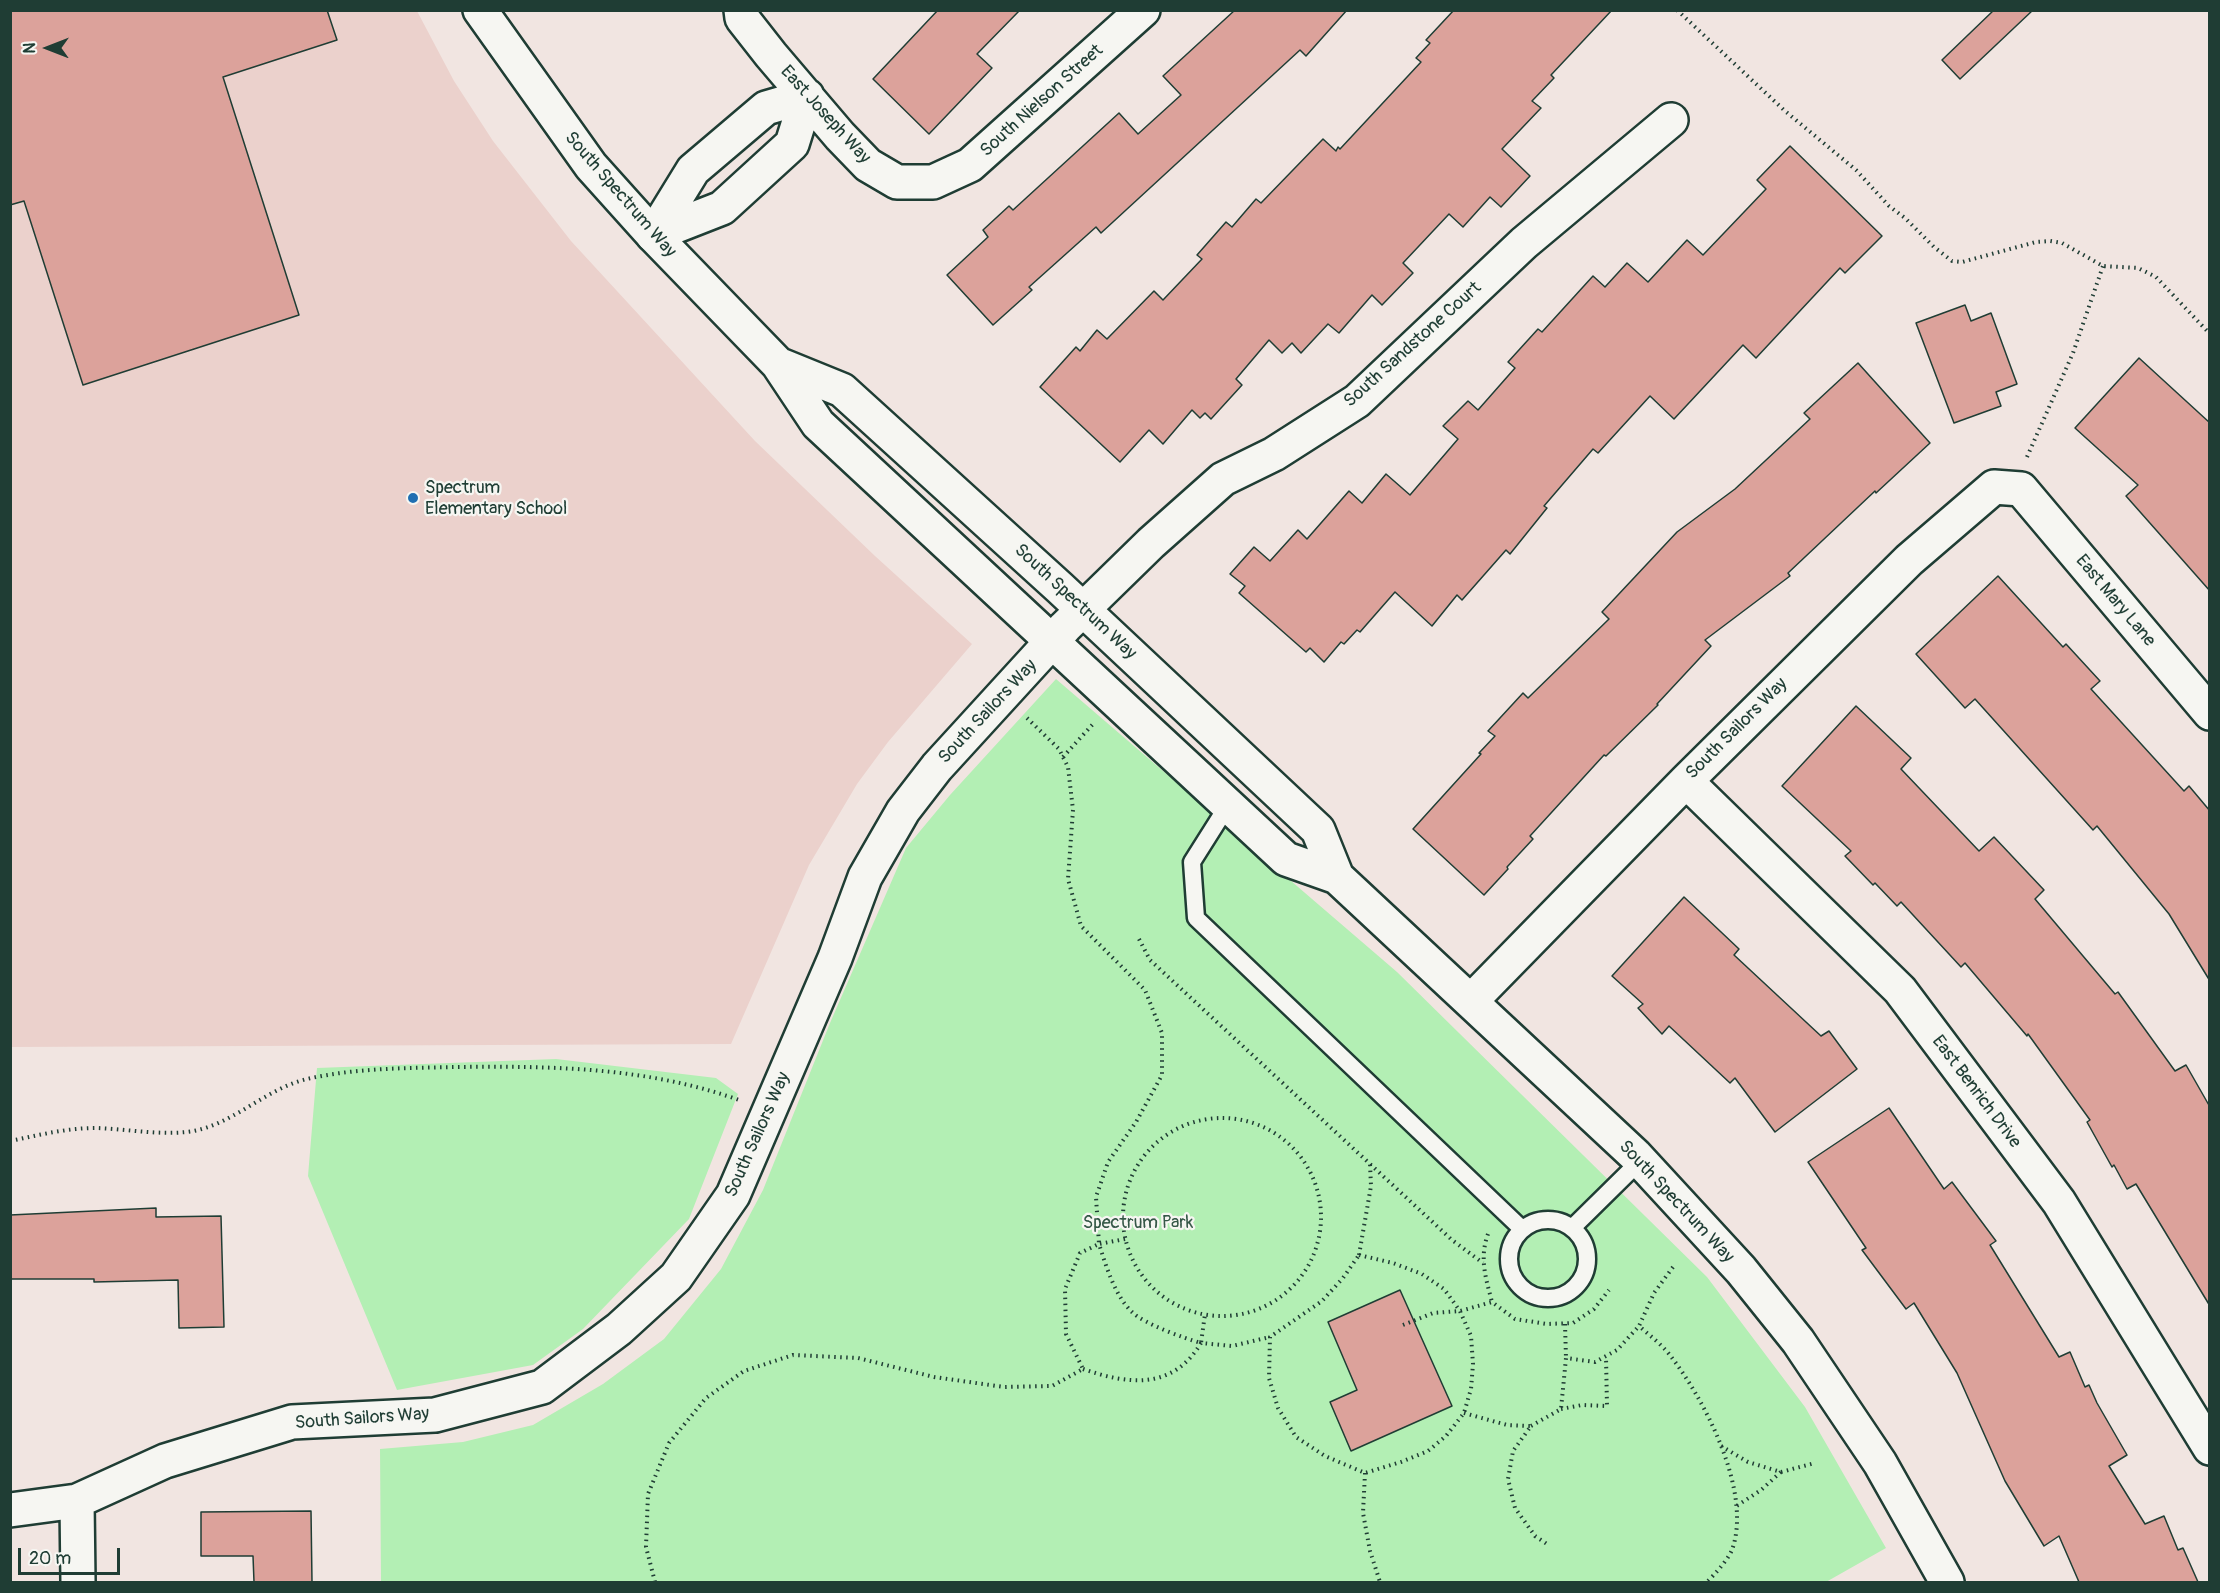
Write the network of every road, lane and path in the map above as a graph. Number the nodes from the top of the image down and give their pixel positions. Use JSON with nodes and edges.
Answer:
{"nodes":[{"id":1,"x":480,"y":10,"type":"edge"},
{"id":2,"x":741,"y":10,"type":"edge"},
{"id":3,"x":1143,"y":10,"type":"edge"},
{"id":4,"x":1677,"y":10,"type":"edge"},
{"id":5,"x":807,"y":96,"type":"junction"},
{"id":6,"x":1671,"y":120,"type":"dead end"},
{"id":7,"x":933,"y":182,"type":"joint"},
{"id":8,"x":653,"y":235,"type":"junction"},
{"id":9,"x":2103,"y":266,"type":"junction"},
{"id":10,"x":2210,"y":334,"type":"edge"},
{"id":11,"x":778,"y":364,"type":"junction"},
{"id":12,"x":2024,"y":474,"type":"junction"},
{"id":13,"x":1067,"y":626,"type":"junction"},
{"id":14,"x":1001,"y":697,"type":"junction"},
{"id":15,"x":2210,"y":713,"type":"edge"},
{"id":16,"x":1096,"y":720,"type":"dead end"},
{"id":17,"x":1063,"y":757,"type":"junction"},
{"id":18,"x":1686,"y":780,"type":"junction"},
{"id":19,"x":1228,"y":805,"type":"junction"},
{"id":20,"x":1337,"y":877,"type":"junction"},
{"id":21,"x":1139,"y":939,"type":"dead end"},
{"id":22,"x":1471,"y":1001,"type":"junction"},
{"id":23,"x":742,"y":1101,"type":"dead end"},
{"id":24,"x":10,"y":1141,"type":"edge"},
{"id":25,"x":1640,"y":1161,"type":"junction"},
{"id":26,"x":1370,"y":1163,"type":"junction"},
{"id":27,"x":1572,"y":1228,"type":"junction"},
{"id":28,"x":1522,"y":1229,"type":"junction"},
{"id":29,"x":1488,"y":1234,"type":"dead end"},
{"id":30,"x":1125,"y":1239,"type":"junction"},
{"id":31,"x":1099,"y":1244,"type":"junction"},
{"id":32,"x":1359,"y":1255,"type":"junction"},
{"id":33,"x":1483,"y":1263,"type":"junction"},
{"id":34,"x":1672,"y":1267,"type":"dead end"},
{"id":35,"x":1609,"y":1290,"type":"dead end"},
{"id":36,"x":1492,"y":1302,"type":"junction"},
{"id":37,"x":1460,"y":1311,"type":"junction"},
{"id":38,"x":1205,"y":1314,"type":"junction"},
{"id":39,"x":1565,"y":1324,"type":"junction"},
{"id":40,"x":1403,"y":1325,"type":"dead end"},
{"id":41,"x":1639,"y":1326,"type":"junction"},
{"id":42,"x":1270,"y":1337,"type":"junction"},
{"id":43,"x":1201,"y":1343,"type":"junction"},
{"id":44,"x":1606,"y":1356,"type":"junction"},
{"id":45,"x":1566,"y":1358,"type":"junction"},
{"id":46,"x":1083,"y":1369,"type":"junction"},
{"id":47,"x":1561,"y":1409,"type":"junction"},
{"id":48,"x":1464,"y":1413,"type":"junction"},
{"id":49,"x":1531,"y":1426,"type":"junction"},
{"id":50,"x":1721,"y":1446,"type":"junction"},
{"id":51,"x":2210,"y":1449,"type":"edge"},
{"id":52,"x":1815,"y":1463,"type":"dead end"},
{"id":53,"x":1781,"y":1472,"type":"junction"},
{"id":54,"x":1365,"y":1473,"type":"junction"},
{"id":55,"x":77,"y":1501,"type":"junction"},
{"id":56,"x":1735,"y":1507,"type":"junction"},
{"id":57,"x":10,"y":1510,"type":"edge"},
{"id":58,"x":1547,"y":1544,"type":"dead end"},
{"id":59,"x":78,"y":1582,"type":"edge"},
{"id":60,"x":655,"y":1582,"type":"edge"},
{"id":61,"x":1380,"y":1582,"type":"edge"},
{"id":62,"x":1707,"y":1582,"type":"edge"},
{"id":63,"x":1947,"y":1582,"type":"edge"}],
"edges":[{"from":1,"to":8,"type":"street","name":"South Spectrum Way"},
{"from":2,"to":5,"type":"street","name":"East Joseph Way"},
{"from":3,"to":7,"type":"street","name":"South Nielson Street"},
{"from":4,"to":9,"type":"path"},
{"from":5,"to":7,"type":"street","name":"East Joseph Way"},
{"from":5,"to":8,"type":"street"},
{"from":5,"to":8,"type":"street"},
{"from":6,"to":13,"type":"street","name":"South Sandstone Court"},
{"from":8,"to":11,"type":"street","name":"South Spectrum Way"},
{"from":9,"to":10,"type":"path"},
{"from":9,"to":12,"type":"path"},
{"from":11,"to":13,"type":"street","name":"South Spectrum Way"},
{"from":11,"to":13,"type":"street","name":"South Spectrum Way"},
{"from":12,"to":15,"type":"street","name":"East Mary Lane"},
{"from":12,"to":18,"type":"street","name":"South Sailors Way"},
{"from":13,"to":14,"type":"street","name":"South Sailors Way"},
{"from":13,"to":19,"type":"street","name":"South Spectrum Way"},
{"from":13,"to":20,"type":"street","name":"South Spectrum Way"},
{"from":14,"to":17,"type":"path"},
{"from":14,"to":55,"type":"street","name":"South Sailors Way"},
{"from":16,"to":17,"type":"path"},
{"from":17,"to":31,"type":"path"},
{"from":18,"to":22,"type":"street","name":"South Sailors Way"},
{"from":18,"to":51,"type":"street","name":"East Benrich Drive"},
{"from":19,"to":20,"type":"street","name":"South Spectrum Way"},
{"from":19,"to":28,"type":"lane"},
{"from":20,"to":22,"type":"street","name":"South Spectrum Way"},
{"from":21,"to":26,"type":"path"},
{"from":22,"to":25,"type":"street","name":"South Spectrum Way"},
{"from":23,"to":24,"type":"path"},
{"from":25,"to":27,"type":"lane"},
{"from":25,"to":63,"type":"street","name":"South Spectrum Way"},
{"from":26,"to":32,"type":"path"},
{"from":26,"to":33,"type":"path"},
{"from":27,"to":28,"type":"lane"},
{"from":27,"to":28,"type":"lane"},
{"from":29,"to":33,"type":"path"},
{"from":30,"to":31,"type":"path"},
{"from":30,"to":38,"type":"path"},
{"from":30,"to":38,"type":"path"},
{"from":31,"to":43,"type":"path"},
{"from":31,"to":46,"type":"path"},
{"from":32,"to":37,"type":"path"},
{"from":32,"to":42,"type":"path"},
{"from":33,"to":36,"type":"path"},
{"from":34,"to":41,"type":"path"},
{"from":35,"to":39,"type":"path"},
{"from":36,"to":37,"type":"path"},
{"from":36,"to":39,"type":"path"},
{"from":37,"to":40,"type":"path"},
{"from":37,"to":48,"type":"path"},
{"from":38,"to":43,"type":"path"},
{"from":39,"to":45,"type":"path"},
{"from":41,"to":44,"type":"path"},
{"from":41,"to":50,"type":"path"},
{"from":42,"to":43,"type":"path"},
{"from":42,"to":54,"type":"path"},
{"from":43,"to":46,"type":"path"},
{"from":44,"to":45,"type":"path"},
{"from":44,"to":47,"type":"path"},
{"from":45,"to":47,"type":"path"},
{"from":46,"to":60,"type":"path"},
{"from":47,"to":49,"type":"path"},
{"from":48,"to":49,"type":"path"},
{"from":48,"to":54,"type":"path"},
{"from":49,"to":58,"type":"path"},
{"from":50,"to":53,"type":"path"},
{"from":50,"to":56,"type":"path"},
{"from":52,"to":53,"type":"path"},
{"from":53,"to":56,"type":"path"},
{"from":54,"to":61,"type":"path"},
{"from":55,"to":57,"type":"street","name":"South Sailors Way"},
{"from":55,"to":59,"type":"street"},
{"from":56,"to":62,"type":"path"}]}
